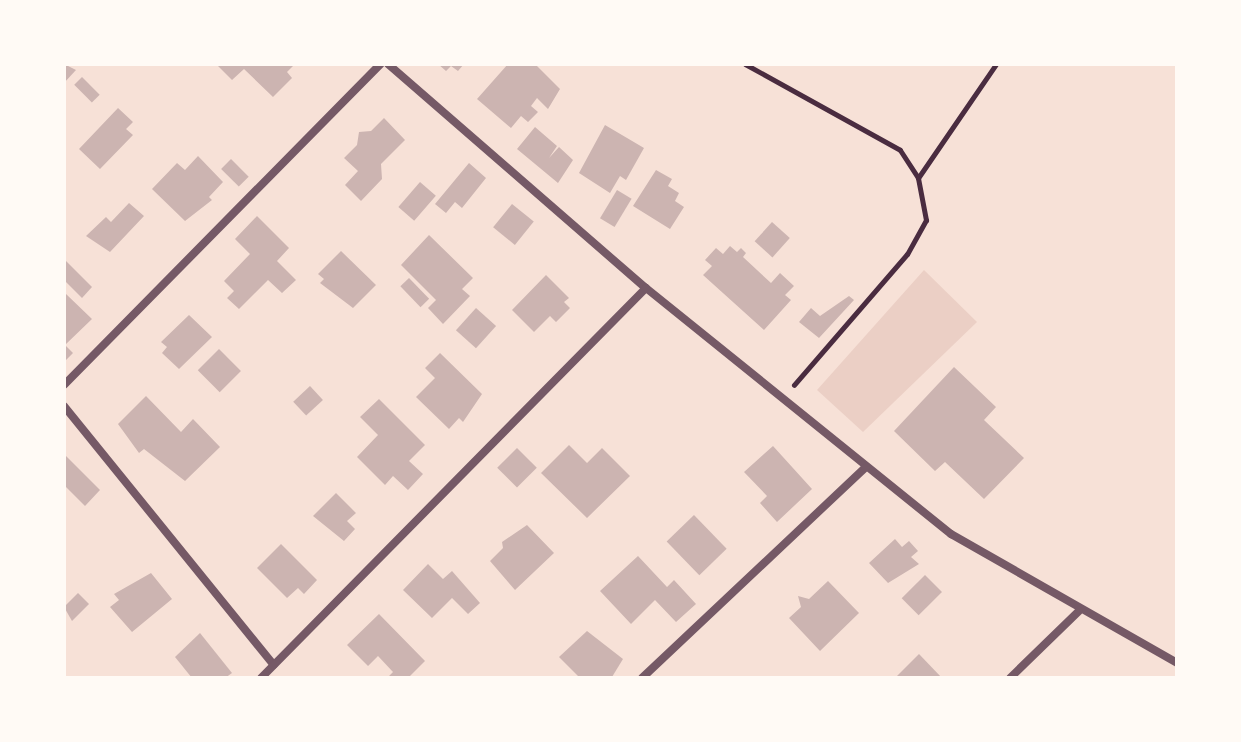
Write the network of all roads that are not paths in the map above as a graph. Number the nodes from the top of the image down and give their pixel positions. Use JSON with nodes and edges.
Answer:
{"nodes":[{"id":1,"x":381,"y":64,"type":"edge"},
{"id":2,"x":388,"y":64,"type":"edge"},
{"id":3,"x":646,"y":288,"type":"junction"},
{"id":4,"x":64,"y":385,"type":"edge"},
{"id":5,"x":64,"y":406,"type":"edge"},
{"id":6,"x":866,"y":467,"type":"junction"},
{"id":7,"x":1079,"y":611,"type":"junction"},
{"id":8,"x":1177,"y":663,"type":"edge"},
{"id":9,"x":274,"y":665,"type":"junction"},
{"id":10,"x":261,"y":678,"type":"edge"},
{"id":11,"x":642,"y":678,"type":"edge"},
{"id":12,"x":1010,"y":678,"type":"edge"}],
"edges":[{"from":1,"to":4,"type":"street"},
{"from":2,"to":3,"type":"street"},
{"from":3,"to":6,"type":"street"},
{"from":3,"to":9,"type":"street"},
{"from":5,"to":9,"type":"street"},
{"from":6,"to":7,"type":"street"},
{"from":6,"to":11,"type":"street"},
{"from":7,"to":8,"type":"street"},
{"from":7,"to":12,"type":"street"},
{"from":9,"to":10,"type":"street"}]}
